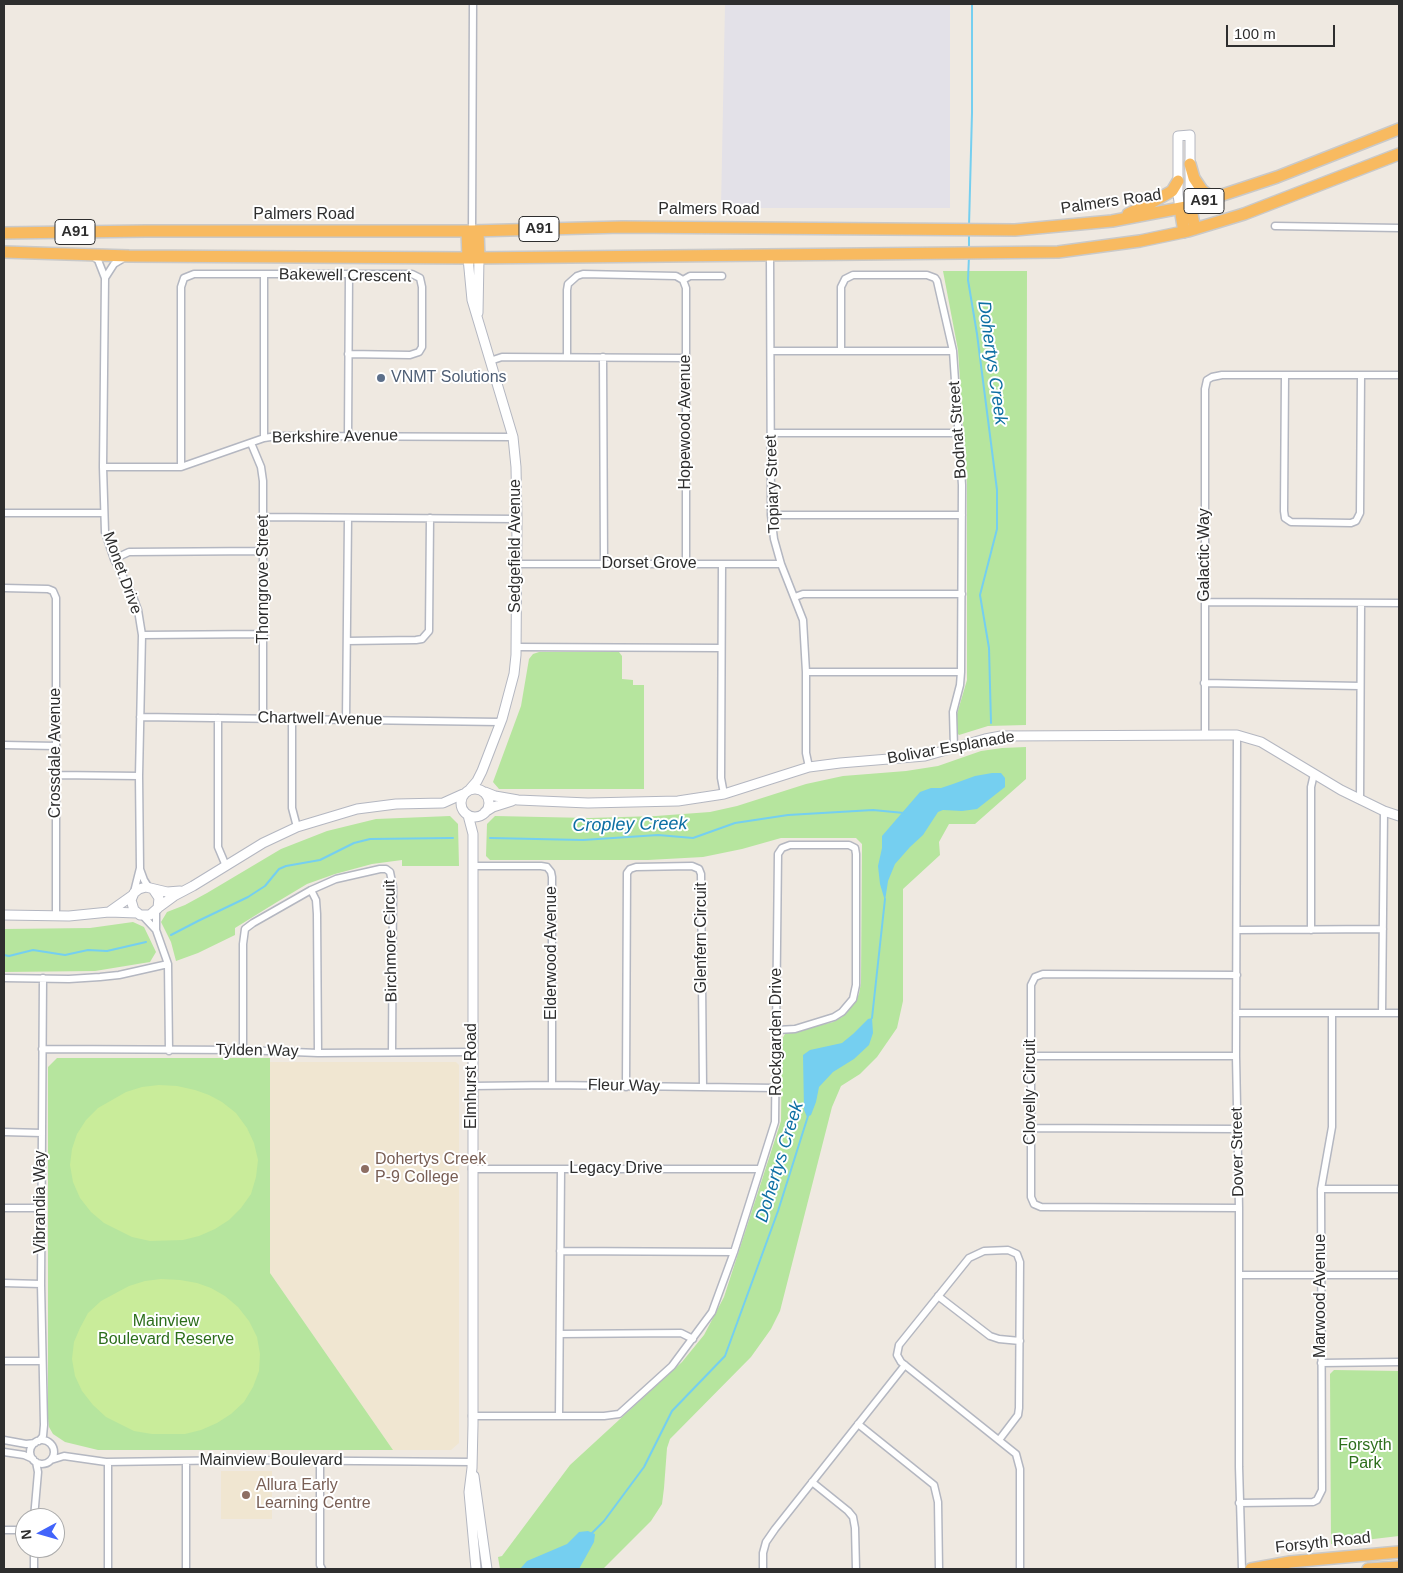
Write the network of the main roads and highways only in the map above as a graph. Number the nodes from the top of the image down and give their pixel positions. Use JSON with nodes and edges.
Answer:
{"nodes":[{"id":1,"x":1399,"y":129,"type":"edge"},
{"id":2,"x":1399,"y":154,"type":"edge"},
{"id":3,"x":1190,"y":164,"type":"road end"},
{"id":4,"x":1178,"y":181,"type":"road end"},
{"id":5,"x":1216,"y":198,"type":"junction"},
{"id":6,"x":1185,"y":207,"type":"junction"},
{"id":7,"x":1112,"y":220,"type":"junction"},
{"id":8,"x":1190,"y":230,"type":"junction"},
{"id":9,"x":473,"y":231,"type":"junction"},
{"id":10,"x":4,"y":233,"type":"edge"},
{"id":11,"x":4,"y":252,"type":"edge"},
{"id":12,"x":473,"y":258,"type":"junction"},
{"id":13,"x":1399,"y":1552,"type":"edge"},
{"id":14,"x":1399,"y":1566,"type":"edge"},
{"id":15,"x":1251,"y":1569,"type":"edge"},
{"id":16,"x":1368,"y":1569,"type":"edge"}],
"edges":[{"from":1,"to":5,"type":"highway","name":"Palmers Road","number":"A91"},
{"from":2,"to":8,"type":"highway","number":"A91"},
{"from":3,"to":5,"type":"highway"},
{"from":4,"to":7,"type":"highway"},
{"from":5,"to":6,"type":"highway","name":"Palmers Road","number":"A91"},
{"from":6,"to":7,"type":"highway","name":"Palmers Road","number":"A91"},
{"from":6,"to":8,"type":"highway"},
{"from":7,"to":9,"type":"highway","name":"Palmers Road","number":"A91"},
{"from":8,"to":12,"type":"highway","number":"A91"},
{"from":9,"to":10,"type":"highway","name":"Palmers Road","number":"A91"},
{"from":9,"to":12,"type":"highway"},
{"from":11,"to":12,"type":"highway","number":"A91"},
{"from":13,"to":15,"type":"highway","name":"Forsyth Road"},
{"from":14,"to":16,"type":"highway","name":"Forsyth Road"}]}
